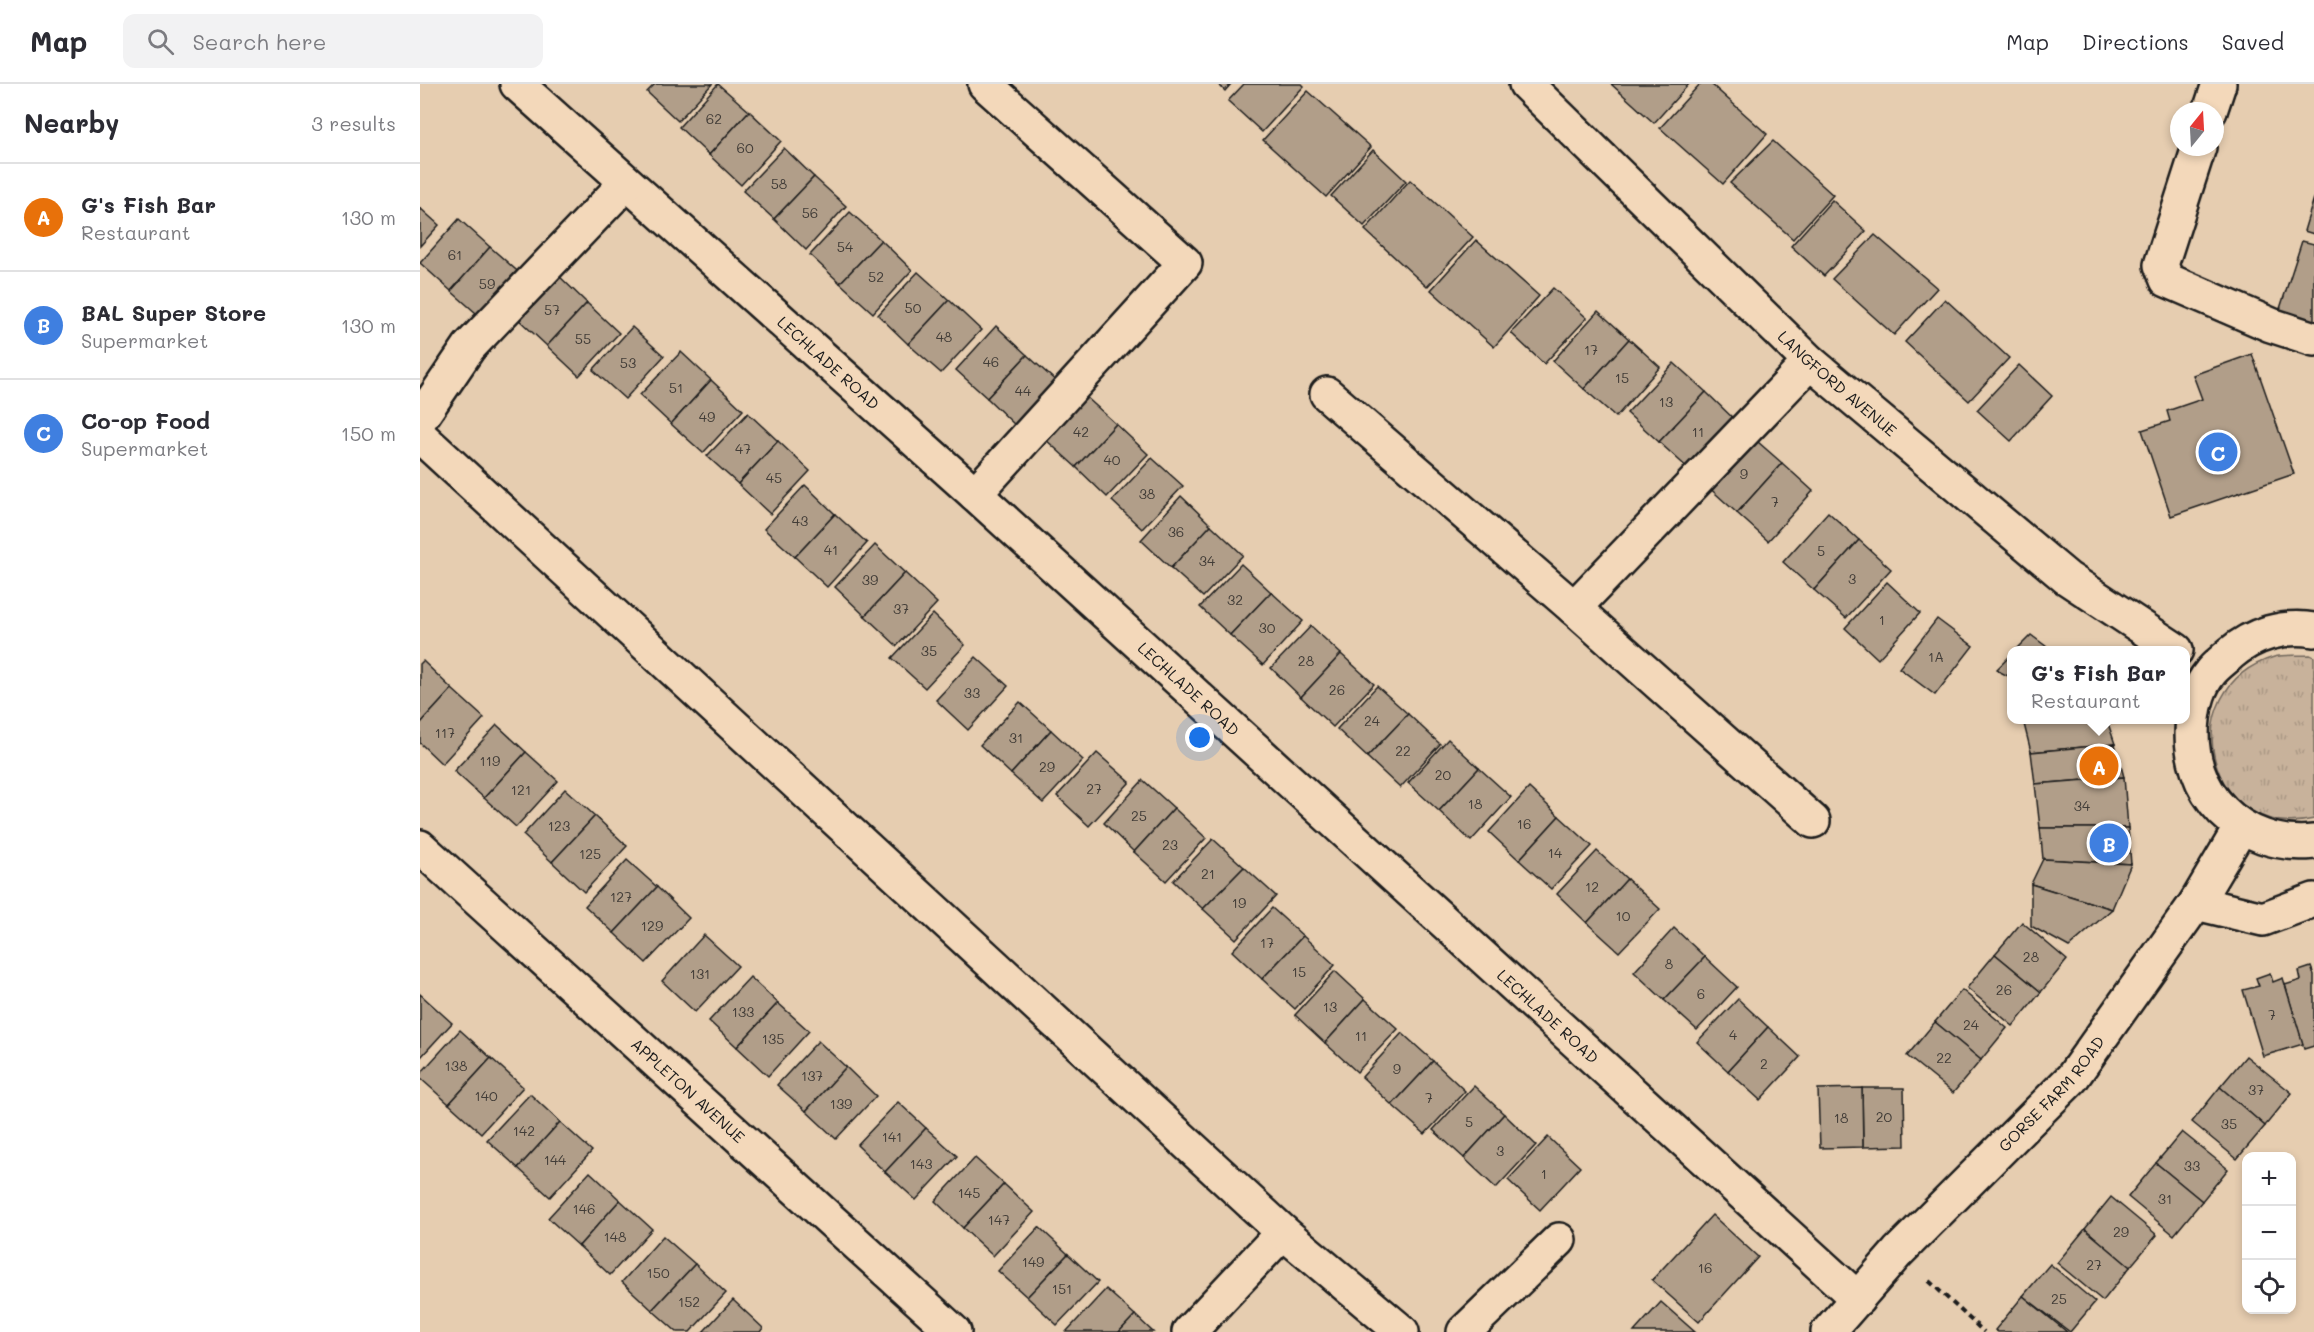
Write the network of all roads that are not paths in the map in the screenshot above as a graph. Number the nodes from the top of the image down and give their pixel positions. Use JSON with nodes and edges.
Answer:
{"nodes":[{"id":1,"x":517,"y":84,"type":"edge"},
{"id":2,"x":985,"y":84,"type":"edge"},
{"id":3,"x":1526,"y":84,"type":"edge"},
{"id":4,"x":2219,"y":84,"type":"edge"},
{"id":5,"x":2213,"y":102,"type":"edge"},
{"id":6,"x":2196,"y":156,"type":"edge"},
{"id":7,"x":626,"y":183,"type":"junction"},
{"id":8,"x":2314,"y":339,"type":"edge"},
{"id":9,"x":1810,"y":362,"type":"junction"},
{"id":10,"x":1327,"y":394,"type":"dead end"},
{"id":11,"x":420,"y":419,"type":"edge"},
{"id":12,"x":420,"y":436,"type":"edge"},
{"id":13,"x":975,"y":494,"type":"junction"},
{"id":14,"x":1574,"y":608,"type":"junction"},
{"id":15,"x":2314,"y":630,"type":"edge"},
{"id":16,"x":2168,"y":646,"type":"edge"},
{"id":17,"x":2198,"y":665,"type":"edge"},
{"id":18,"x":1813,"y":821,"type":"dead end"},
{"id":19,"x":2241,"y":827,"type":"junction"},
{"id":20,"x":2314,"y":842,"type":"edge"},
{"id":21,"x":420,"y":847,"type":"edge"},
{"id":22,"x":2314,"y":900,"type":"edge"},
{"id":23,"x":2196,"y":903,"type":"junction"},
{"id":24,"x":1283,"y":1232,"type":"junction"},
{"id":25,"x":1559,"y":1240,"type":"dead end"},
{"id":26,"x":1858,"y":1299,"type":"junction"},
{"id":27,"x":954,"y":1332,"type":"edge"},
{"id":28,"x":1189,"y":1332,"type":"edge"},
{"id":29,"x":1402,"y":1332,"type":"edge"},
{"id":30,"x":1464,"y":1332,"type":"edge"},
{"id":31,"x":1827,"y":1332,"type":"edge"}],
"edges":[{"from":1,"to":7,"type":"street","name":"LECHLADE ROAD"},
{"from":2,"to":13,"type":"street"},
{"from":3,"to":9,"type":"street","name":"LANGFORD AVENUE"},
{"from":4,"to":5,"type":"street"},
{"from":6,"to":8,"type":"street"},
{"from":7,"to":11,"type":"street"},
{"from":7,"to":13,"type":"street","name":"LECHLADE ROAD"},
{"from":9,"to":14,"type":"street"},
{"from":9,"to":16,"type":"street","name":"LANGFORD AVENUE"},
{"from":10,"to":14,"type":"street"},
{"from":12,"to":24,"type":"street"},
{"from":13,"to":26,"type":"street","name":"LECHLADE ROAD"},
{"from":14,"to":18,"type":"street"},
{"from":15,"to":17,"type":"street"},
{"from":17,"to":19,"type":"street"},
{"from":19,"to":20,"type":"street"},
{"from":19,"to":23,"type":"street","name":"GORSE FARM ROAD"},
{"from":21,"to":27,"type":"street","name":"APPLETON AVENUE"},
{"from":22,"to":23,"type":"street"},
{"from":23,"to":26,"type":"street","name":"GORSE FARM ROAD"},
{"from":24,"to":28,"type":"street"},
{"from":24,"to":29,"type":"street"},
{"from":25,"to":30,"type":"street"},
{"from":26,"to":31,"type":"street","name":"GORSE FARM ROAD"}]}
